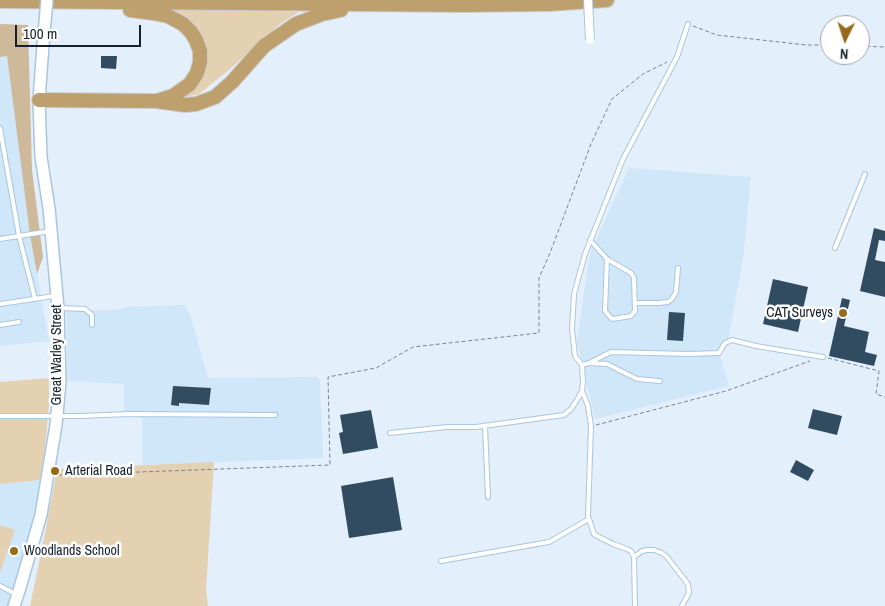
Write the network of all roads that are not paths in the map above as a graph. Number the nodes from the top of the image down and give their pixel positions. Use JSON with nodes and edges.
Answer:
{"nodes":[{"id":1,"x":47,"y":0,"type":"edge"},
{"id":2,"x":588,"y":0,"type":"edge"},
{"id":3,"x":607,"y":0,"type":"edge"},
{"id":4,"x":0,"y":2,"type":"edge"},
{"id":5,"x":403,"y":4,"type":"junction"},
{"id":6,"x":688,"y":24,"type":"road end"},
{"id":7,"x":590,"y":40,"type":"dead end"},
{"id":8,"x":39,"y":100,"type":"junction"},
{"id":9,"x":156,"y":101,"type":"junction"},
{"id":10,"x":0,"y":128,"type":"edge"},
{"id":11,"x":865,"y":174,"type":"dead end"},
{"id":12,"x":51,"y":231,"type":"junction"},
{"id":13,"x":18,"y":236,"type":"junction"},
{"id":14,"x":0,"y":239,"type":"edge"},
{"id":15,"x":590,"y":240,"type":"junction"},
{"id":16,"x":835,"y":248,"type":"dead end"},
{"id":17,"x":607,"y":259,"type":"junction"},
{"id":18,"x":678,"y":268,"type":"dead end"},
{"id":19,"x":57,"y":296,"type":"junction"},
{"id":20,"x":35,"y":299,"type":"junction"},
{"id":21,"x":635,"y":303,"type":"junction"},
{"id":22,"x":0,"y":304,"type":"edge"},
{"id":23,"x":58,"y":308,"type":"junction"},
{"id":24,"x":19,"y":322,"type":"dead end"},
{"id":25,"x":0,"y":325,"type":"edge"},
{"id":26,"x":92,"y":325,"type":"dead end"},
{"id":27,"x":823,"y":357,"type":"road end"},
{"id":28,"x":589,"y":363,"type":"junction"},
{"id":29,"x":582,"y":365,"type":"junction"},
{"id":30,"x":660,"y":381,"type":"dead end"},
{"id":31,"x":582,"y":390,"type":"junction"},
{"id":32,"x":275,"y":414,"type":"dead end"},
{"id":33,"x":0,"y":416,"type":"edge"},
{"id":34,"x":57,"y":416,"type":"junction"},
{"id":35,"x":485,"y":426,"type":"junction"},
{"id":36,"x":390,"y":433,"type":"dead end"},
{"id":37,"x":488,"y":497,"type":"dead end"},
{"id":38,"x":588,"y":519,"type":"junction"},
{"id":39,"x":634,"y":557,"type":"junction"},
{"id":40,"x":442,"y":561,"type":"dead end"},
{"id":41,"x":0,"y":586,"type":"edge"},
{"id":42,"x":16,"y":600,"type":"edge"},
{"id":43,"x":635,"y":606,"type":"edge"},
{"id":44,"x":682,"y":606,"type":"edge"}],
"edges":[{"from":1,"to":8,"type":"main road","name":"Great Warley Street","bridge":true},
{"from":2,"to":7,"type":"street","bridge":true},
{"from":3,"to":5,"type":"highway"},
{"from":4,"to":5,"type":"highway"},
{"from":4,"to":9,"type":"highway"},
{"from":5,"to":9,"type":"highway"},
{"from":6,"to":15,"type":"lane"},
{"from":8,"to":9,"type":"highway"},
{"from":8,"to":12,"type":"main road","name":"Great Warley Street"},
{"from":10,"to":13,"type":"lane"},
{"from":11,"to":16,"type":"lane"},
{"from":12,"to":13,"type":"lane"},
{"from":12,"to":19,"type":"main road","name":"Great Warley Street"},
{"from":13,"to":14,"type":"lane"},
{"from":13,"to":20,"type":"lane"},
{"from":15,"to":17,"type":"lane"},
{"from":15,"to":29,"type":"lane"},
{"from":17,"to":21,"type":"lane"},
{"from":17,"to":21,"type":"lane"},
{"from":18,"to":21,"type":"lane"},
{"from":19,"to":20,"type":"lane"},
{"from":19,"to":23,"type":"main road","name":"Great Warley Street"},
{"from":20,"to":22,"type":"lane"},
{"from":23,"to":26,"type":"lane"},
{"from":23,"to":34,"type":"main road","name":"Great Warley Street"},
{"from":24,"to":25,"type":"lane"},
{"from":27,"to":28,"type":"lane"},
{"from":28,"to":29,"type":"lane"},
{"from":28,"to":30,"type":"lane"},
{"from":29,"to":31,"type":"lane"},
{"from":31,"to":35,"type":"lane"},
{"from":31,"to":38,"type":"lane"},
{"from":32,"to":34,"type":"lane"},
{"from":33,"to":34,"type":"lane"},
{"from":34,"to":42,"type":"main road","name":"Great Warley Street"},
{"from":35,"to":36,"type":"lane"},
{"from":35,"to":37,"type":"lane"},
{"from":38,"to":39,"type":"lane"},
{"from":38,"to":40,"type":"lane"},
{"from":39,"to":43,"type":"lane"},
{"from":39,"to":44,"type":"lane"},
{"from":41,"to":42,"type":"lane"}]}
